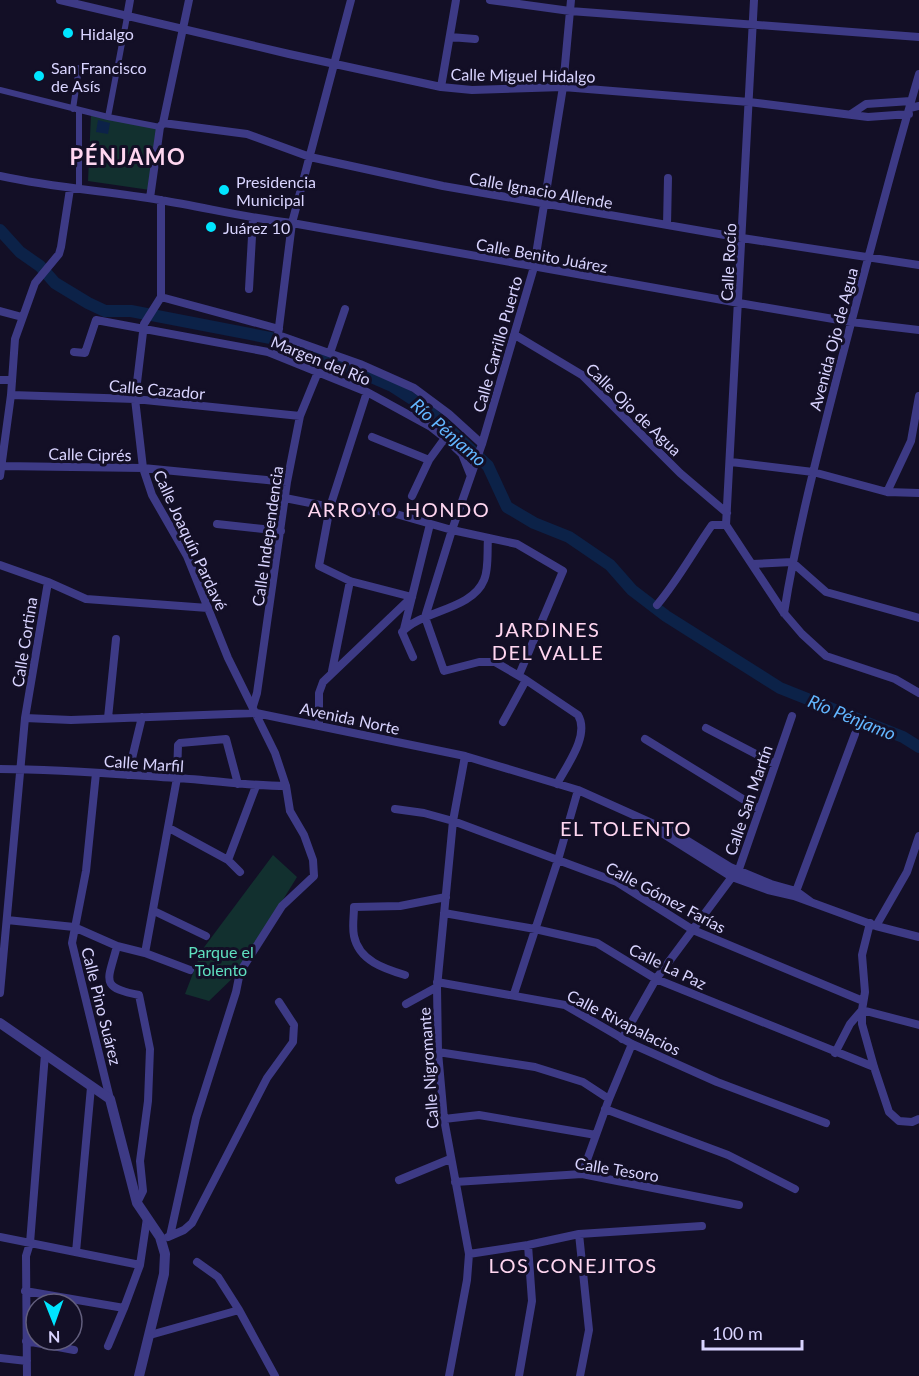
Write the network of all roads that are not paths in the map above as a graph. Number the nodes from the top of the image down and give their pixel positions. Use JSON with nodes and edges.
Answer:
{"nodes":[{"id":1,"x":60,"y":0,"type":"edge"},
{"id":2,"x":130,"y":0,"type":"edge"},
{"id":3,"x":189,"y":0,"type":"edge"},
{"id":4,"x":351,"y":0,"type":"edge"},
{"id":5,"x":456,"y":0,"type":"edge"},
{"id":6,"x":490,"y":0,"type":"edge"},
{"id":7,"x":572,"y":0,"type":"edge"},
{"id":8,"x":754,"y":0,"type":"edge"},
{"id":9,"x":570,"y":11,"type":"junction"},
{"id":10,"x":127,"y":17,"type":"junction"},
{"id":11,"x":753,"y":26,"type":"junction"},
{"id":12,"x":183,"y":30,"type":"junction"},
{"id":13,"x":450,"y":37,"type":"junction"},
{"id":14,"x":919,"y":37,"type":"edge"},
{"id":15,"x":475,"y":39,"type":"dead end"},
{"id":16,"x":334,"y":64,"type":"junction"},
{"id":17,"x":116,"y":74,"type":"junction"},
{"id":18,"x":919,"y":74,"type":"edge"},
{"id":19,"x":441,"y":87,"type":"junction"},
{"id":20,"x":563,"y":87,"type":"junction"},
{"id":21,"x":0,"y":90,"type":"edge"},
{"id":22,"x":749,"y":102,"type":"junction"},
{"id":23,"x":919,"y":106,"type":"edge"},
{"id":24,"x":910,"y":108,"type":"junction"},
{"id":25,"x":76,"y":109,"type":"junction"},
{"id":26,"x":851,"y":114,"type":"junction"},
{"id":27,"x":108,"y":117,"type":"junction"},
{"id":28,"x":161,"y":125,"type":"junction"},
{"id":29,"x":310,"y":157,"type":"junction"},
{"id":30,"x":0,"y":176,"type":"edge"},
{"id":31,"x":668,"y":177,"type":"dead end"},
{"id":32,"x":70,"y":189,"type":"junction"},
{"id":33,"x":79,"y":190,"type":"junction"},
{"id":34,"x":150,"y":198,"type":"junction"},
{"id":35,"x":161,"y":200,"type":"junction"},
{"id":36,"x":544,"y":204,"type":"junction"},
{"id":37,"x":253,"y":219,"type":"junction"},
{"id":38,"x":292,"y":223,"type":"junction"},
{"id":39,"x":667,"y":225,"type":"junction"},
{"id":40,"x":742,"y":238,"type":"junction"},
{"id":41,"x":869,"y":258,"type":"junction"},
{"id":42,"x":919,"y":265,"type":"edge"},
{"id":43,"x":534,"y":267,"type":"junction"},
{"id":44,"x":249,"y":289,"type":"dead end"},
{"id":45,"x":161,"y":297,"type":"junction"},
{"id":46,"x":739,"y":303,"type":"junction"},
{"id":47,"x":345,"y":309,"type":"dead end"},
{"id":48,"x":0,"y":311,"type":"edge"},
{"id":49,"x":22,"y":317,"type":"junction"},
{"id":50,"x":851,"y":322,"type":"junction"},
{"id":51,"x":144,"y":326,"type":"junction"},
{"id":52,"x":919,"y":330,"type":"edge"},
{"id":53,"x":279,"y":332,"type":"junction"},
{"id":54,"x":515,"y":335,"type":"junction"},
{"id":55,"x":75,"y":352,"type":"dead end"},
{"id":56,"x":330,"y":354,"type":"junction"},
{"id":57,"x":318,"y":372,"type":"junction"},
{"id":58,"x":0,"y":380,"type":"edge"},
{"id":59,"x":11,"y":380,"type":"junction"},
{"id":60,"x":367,"y":392,"type":"junction"},
{"id":61,"x":11,"y":395,"type":"junction"},
{"id":62,"x":919,"y":396,"type":"edge"},
{"id":63,"x":135,"y":399,"type":"junction"},
{"id":64,"x":300,"y":416,"type":"junction"},
{"id":65,"x":372,"y":437,"type":"dead end"},
{"id":66,"x":445,"y":438,"type":"junction"},
{"id":67,"x":480,"y":448,"type":"junction"},
{"id":68,"x":429,"y":460,"type":"junction"},
{"id":69,"x":731,"y":462,"type":"junction"},
{"id":70,"x":1,"y":466,"type":"edge"},
{"id":71,"x":143,"y":468,"type":"junction"},
{"id":72,"x":472,"y":471,"type":"junction"},
{"id":73,"x":813,"y":472,"type":"junction"},
{"id":74,"x":0,"y":476,"type":"edge"},
{"id":75,"x":287,"y":482,"type":"junction"},
{"id":76,"x":887,"y":492,"type":"junction"},
{"id":77,"x":919,"y":493,"type":"edge"},
{"id":78,"x":412,"y":495,"type":"dead end"},
{"id":79,"x":285,"y":498,"type":"junction"},
{"id":80,"x":330,"y":507,"type":"junction"},
{"id":81,"x":727,"y":513,"type":"junction"},
{"id":82,"x":217,"y":524,"type":"dead end"},
{"id":83,"x":430,"y":524,"type":"junction"},
{"id":84,"x":726,"y":525,"type":"junction"},
{"id":85,"x":452,"y":530,"type":"junction"},
{"id":86,"x":281,"y":531,"type":"junction"},
{"id":87,"x":488,"y":538,"type":"junction"},
{"id":88,"x":792,"y":562,"type":"junction"},
{"id":89,"x":752,"y":564,"type":"junction"},
{"id":90,"x":0,"y":565,"type":"edge"},
{"id":91,"x":350,"y":581,"type":"junction"},
{"id":92,"x":48,"y":582,"type":"junction"},
{"id":93,"x":412,"y":597,"type":"junction"},
{"id":94,"x":657,"y":605,"type":"dead end"},
{"id":95,"x":208,"y":608,"type":"junction"},
{"id":96,"x":787,"y":616,"type":"junction"},
{"id":97,"x":425,"y":617,"type":"junction"},
{"id":98,"x":919,"y":618,"type":"edge"},
{"id":99,"x":403,"y":631,"type":"junction"},
{"id":100,"x":116,"y":639,"type":"dead end"},
{"id":101,"x":412,"y":657,"type":"dead end"},
{"id":102,"x":332,"y":673,"type":"junction"},
{"id":103,"x":522,"y":677,"type":"junction"},
{"id":104,"x":919,"y":693,"type":"edge"},
{"id":105,"x":254,"y":709,"type":"junction"},
{"id":106,"x":792,"y":716,"type":"dead end"},
{"id":107,"x":142,"y":717,"type":"junction"},
{"id":108,"x":25,"y":718,"type":"junction"},
{"id":109,"x":108,"y":718,"type":"junction"},
{"id":110,"x":503,"y":722,"type":"dead end"},
{"id":111,"x":319,"y":726,"type":"junction"},
{"id":112,"x":706,"y":728,"type":"dead end"},
{"id":113,"x":855,"y":734,"type":"dead end"},
{"id":114,"x":645,"y":739,"type":"dead end"},
{"id":115,"x":465,"y":756,"type":"junction"},
{"id":116,"x":775,"y":764,"type":"junction"},
{"id":117,"x":0,"y":769,"type":"edge"},
{"id":118,"x":19,"y":769,"type":"junction"},
{"id":119,"x":96,"y":773,"type":"junction"},
{"id":120,"x":128,"y":775,"type":"junction"},
{"id":121,"x":177,"y":778,"type":"junction"},
{"id":122,"x":238,"y":784,"type":"junction"},
{"id":123,"x":557,"y":784,"type":"junction"},
{"id":124,"x":256,"y":786,"type":"junction"},
{"id":125,"x":286,"y":786,"type":"junction"},
{"id":126,"x":578,"y":790,"type":"junction"},
{"id":127,"x":396,"y":809,"type":"dead end"},
{"id":128,"x":759,"y":809,"type":"junction"},
{"id":129,"x":453,"y":821,"type":"junction"},
{"id":130,"x":169,"y":828,"type":"junction"},
{"id":131,"x":919,"y":836,"type":"edge"},
{"id":132,"x":558,"y":860,"type":"junction"},
{"id":133,"x":228,"y":861,"type":"junction"},
{"id":134,"x":240,"y":872,"type":"dead end"},
{"id":135,"x":735,"y":874,"type":"junction"},
{"id":136,"x":795,"y":893,"type":"junction"},
{"id":137,"x":446,"y":897,"type":"junction"},
{"id":138,"x":154,"y":910,"type":"junction"},
{"id":139,"x":444,"y":913,"type":"junction"},
{"id":140,"x":7,"y":920,"type":"junction"},
{"id":141,"x":873,"y":925,"type":"junction"},
{"id":142,"x":74,"y":927,"type":"junction"},
{"id":143,"x":535,"y":929,"type":"junction"},
{"id":144,"x":693,"y":930,"type":"junction"},
{"id":145,"x":206,"y":936,"type":"dead end"},
{"id":146,"x":919,"y":937,"type":"edge"},
{"id":147,"x":117,"y":946,"type":"junction"},
{"id":148,"x":145,"y":953,"type":"junction"},
{"id":149,"x":190,"y":970,"type":"dead end"},
{"id":150,"x":405,"y":975,"type":"dead end"},
{"id":151,"x":656,"y":979,"type":"junction"},
{"id":152,"x":437,"y":985,"type":"junction"},
{"id":153,"x":0,"y":993,"type":"edge"},
{"id":154,"x":514,"y":994,"type":"junction"},
{"id":155,"x":864,"y":1001,"type":"junction"},
{"id":156,"x":279,"y":1002,"type":"dead end"},
{"id":157,"x":406,"y":1004,"type":"dead end"},
{"id":158,"x":862,"y":1010,"type":"junction"},
{"id":159,"x":0,"y":1023,"type":"edge"},
{"id":160,"x":919,"y":1025,"type":"edge"},
{"id":161,"x":622,"y":1039,"type":"junction"},
{"id":162,"x":632,"y":1044,"type":"junction"},
{"id":163,"x":438,"y":1052,"type":"junction"},
{"id":164,"x":835,"y":1053,"type":"junction"},
{"id":165,"x":45,"y":1054,"type":"junction"},
{"id":166,"x":873,"y":1068,"type":"junction"},
{"id":167,"x":92,"y":1087,"type":"junction"},
{"id":168,"x":110,"y":1099,"type":"junction"},
{"id":169,"x":609,"y":1099,"type":"junction"},
{"id":170,"x":605,"y":1109,"type":"junction"},
{"id":171,"x":444,"y":1119,"type":"junction"},
{"id":172,"x":919,"y":1119,"type":"edge"},
{"id":173,"x":826,"y":1123,"type":"dead end"},
{"id":174,"x":596,"y":1135,"type":"junction"},
{"id":175,"x":450,"y":1159,"type":"junction"},
{"id":176,"x":582,"y":1174,"type":"junction"},
{"id":177,"x":399,"y":1180,"type":"dead end"},
{"id":178,"x":454,"y":1182,"type":"junction"},
{"id":179,"x":795,"y":1189,"type":"dead end"},
{"id":180,"x":137,"y":1203,"type":"junction"},
{"id":181,"x":739,"y":1205,"type":"dead end"},
{"id":182,"x":147,"y":1218,"type":"junction"},
{"id":183,"x":702,"y":1226,"type":"dead end"},
{"id":184,"x":579,"y":1234,"type":"junction"},
{"id":185,"x":165,"y":1237,"type":"junction"},
{"id":186,"x":0,"y":1238,"type":"edge"},
{"id":187,"x":30,"y":1243,"type":"junction"},
{"id":188,"x":528,"y":1245,"type":"junction"},
{"id":189,"x":76,"y":1252,"type":"junction"},
{"id":190,"x":469,"y":1254,"type":"junction"},
{"id":191,"x":197,"y":1262,"type":"dead end"},
{"id":192,"x":140,"y":1264,"type":"junction"},
{"id":193,"x":25,"y":1291,"type":"joint"},
{"id":194,"x":124,"y":1308,"type":"junction"},
{"id":195,"x":239,"y":1310,"type":"junction"},
{"id":196,"x":150,"y":1335,"type":"junction"},
{"id":197,"x":108,"y":1346,"type":"dead end"},
{"id":198,"x":27,"y":1352,"type":"edge"},
{"id":199,"x":0,"y":1358,"type":"edge"},
{"id":200,"x":27,"y":1361,"type":"junction"},
{"id":201,"x":27,"y":1376,"type":"edge"},
{"id":202,"x":139,"y":1376,"type":"edge"},
{"id":203,"x":275,"y":1376,"type":"edge"},
{"id":204,"x":449,"y":1376,"type":"edge"},
{"id":205,"x":519,"y":1376,"type":"edge"},
{"id":206,"x":580,"y":1376,"type":"edge"}],
"edges":[{"from":1,"to":10,"type":"street","name":"Calle Miguel Hidalgo"},
{"from":2,"to":10,"type":"street"},
{"from":3,"to":12,"type":"street"},
{"from":4,"to":16,"type":"street"},
{"from":5,"to":13,"type":"street"},
{"from":6,"to":9,"type":"street"},
{"from":7,"to":9,"type":"street","name":"Calle Carrillo Puerto"},
{"from":8,"to":11,"type":"street","name":"Calle Rocío"},
{"from":9,"to":11,"type":"street"},
{"from":9,"to":20,"type":"street","name":"Calle Carrillo Puerto"},
{"from":10,"to":12,"type":"street","name":"Calle Miguel Hidalgo"},
{"from":10,"to":17,"type":"street"},
{"from":11,"to":14,"type":"street"},
{"from":11,"to":22,"type":"street","name":"Calle Rocío"},
{"from":12,"to":16,"type":"street","name":"Calle Miguel Hidalgo"},
{"from":12,"to":28,"type":"street"},
{"from":13,"to":15,"type":"street"},
{"from":13,"to":19,"type":"street"},
{"from":16,"to":19,"type":"street","name":"Calle Miguel Hidalgo"},
{"from":16,"to":29,"type":"street"},
{"from":17,"to":25,"type":"street"},
{"from":17,"to":27,"type":"street"},
{"from":18,"to":24,"type":"street","name":"Avenida Ojo de Agua"},
{"from":19,"to":20,"type":"street","name":"Calle Miguel Hidalgo"},
{"from":20,"to":22,"type":"street","name":"Calle Miguel Hidalgo"},
{"from":20,"to":36,"type":"street","name":"Calle Carrillo Puerto"},
{"from":21,"to":25,"type":"street"},
{"from":22,"to":26,"type":"street","name":"Calle Miguel Hidalgo"},
{"from":22,"to":40,"type":"street","name":"Calle Rocío"},
{"from":23,"to":24,"type":"street","name":"Calle Miguel Hidalgo"},
{"from":24,"to":26,"type":"street","name":"Calle Miguel Hidalgo"},
{"from":24,"to":26,"type":"street","name":"Calle Miguel Hidalgo"},
{"from":24,"to":41,"type":"street","name":"Avenida Ojo de Agua"},
{"from":25,"to":27,"type":"street"},
{"from":25,"to":33,"type":"street"},
{"from":27,"to":28,"type":"street"},
{"from":28,"to":29,"type":"street","name":"Calle Ignacio Allende"},
{"from":28,"to":34,"type":"street"},
{"from":29,"to":36,"type":"street","name":"Calle Ignacio Allende"},
{"from":29,"to":38,"type":"street"},
{"from":30,"to":32,"type":"street","name":"Calle Benito Juárez"},
{"from":31,"to":39,"type":"street"},
{"from":32,"to":33,"type":"street","name":"Calle Benito Juárez"},
{"from":32,"to":49,"type":"street"},
{"from":33,"to":34,"type":"street","name":"Calle Benito Juárez"},
{"from":34,"to":35,"type":"street","name":"Calle Benito Juárez"},
{"from":35,"to":37,"type":"street","name":"Calle Benito Juárez"},
{"from":35,"to":45,"type":"street"},
{"from":36,"to":39,"type":"street","name":"Calle Ignacio Allende"},
{"from":36,"to":43,"type":"street","name":"Calle Carrillo Puerto"},
{"from":37,"to":38,"type":"street","name":"Calle Benito Juárez"},
{"from":37,"to":44,"type":"street"},
{"from":38,"to":43,"type":"street","name":"Calle Benito Juárez"},
{"from":38,"to":53,"type":"street"},
{"from":39,"to":40,"type":"street","name":"Calle Ignacio Allende"},
{"from":40,"to":41,"type":"street","name":"Calle Ignacio Allende"},
{"from":40,"to":46,"type":"street","name":"Calle Rocío"},
{"from":41,"to":42,"type":"street","name":"Calle Ignacio Allende"},
{"from":41,"to":50,"type":"street","name":"Avenida Ojo de Agua"},
{"from":43,"to":46,"type":"street","name":"Calle Benito Juárez"},
{"from":43,"to":54,"type":"street","name":"Calle Carrillo Puerto"},
{"from":45,"to":51,"type":"street","name":"Calle Joaquín Pardavé"},
{"from":45,"to":53,"type":"street"},
{"from":46,"to":50,"type":"street","name":"Calle Benito Juárez"},
{"from":46,"to":69,"type":"street","name":"Calle Rocío"},
{"from":47,"to":56,"type":"street"},
{"from":48,"to":49,"type":"street"},
{"from":49,"to":59,"type":"street"},
{"from":50,"to":52,"type":"street","name":"Calle Benito Juárez"},
{"from":50,"to":73,"type":"street","name":"Avenida Ojo de Agua"},
{"from":51,"to":55,"type":"street","name":"Margen del Río"},
{"from":51,"to":57,"type":"street","name":"Margen del Río"},
{"from":51,"to":63,"type":"street","name":"Calle Joaquín Pardavé"},
{"from":53,"to":56,"type":"street"},
{"from":54,"to":67,"type":"street","name":"Calle Carrillo Puerto"},
{"from":54,"to":81,"type":"street","name":"Calle Ojo de Agua"},
{"from":56,"to":67,"type":"street"},
{"from":57,"to":60,"type":"street","name":"Margen del Río"},
{"from":57,"to":64,"type":"street","name":"Calle Independencia"},
{"from":58,"to":59,"type":"street"},
{"from":59,"to":61,"type":"street"},
{"from":60,"to":66,"type":"street","name":"Margen del Río"},
{"from":60,"to":80,"type":"street"},
{"from":61,"to":63,"type":"street","name":"Calle Cazador"},
{"from":61,"to":70,"type":"street"},
{"from":62,"to":76,"type":"street"},
{"from":63,"to":64,"type":"street","name":"Calle Cazador"},
{"from":63,"to":71,"type":"street","name":"Calle Joaquín Pardavé"},
{"from":64,"to":75,"type":"street","name":"Calle Independencia"},
{"from":65,"to":68,"type":"street"},
{"from":66,"to":68,"type":"street"},
{"from":66,"to":72,"type":"street","name":"Margen del Río"},
{"from":67,"to":72,"type":"street","name":"Calle Carrillo Puerto"},
{"from":68,"to":78,"type":"street"},
{"from":69,"to":73,"type":"street"},
{"from":69,"to":81,"type":"street","name":"Calle Rocío"},
{"from":70,"to":71,"type":"street","name":"Calle Ciprés"},
{"from":70,"to":74,"type":"street"},
{"from":71,"to":75,"type":"street","name":"Calle Ciprés"},
{"from":71,"to":95,"type":"street","name":"Calle Joaquín Pardavé"},
{"from":72,"to":85,"type":"street","name":"Calle Carrillo Puerto"},
{"from":73,"to":76,"type":"street"},
{"from":73,"to":88,"type":"street","name":"Avenida Ojo de Agua"},
{"from":75,"to":79,"type":"street","name":"Calle Independencia"},
{"from":76,"to":77,"type":"street"},
{"from":79,"to":80,"type":"street"},
{"from":79,"to":86,"type":"street","name":"Calle Independencia"},
{"from":80,"to":83,"type":"street"},
{"from":80,"to":91,"type":"street"},
{"from":81,"to":84,"type":"street","name":"Calle Rocío"},
{"from":82,"to":86,"type":"street"},
{"from":83,"to":85,"type":"street"},
{"from":83,"to":93,"type":"street"},
{"from":84,"to":89,"type":"street"},
{"from":84,"to":94,"type":"street"},
{"from":85,"to":87,"type":"street"},
{"from":85,"to":97,"type":"street","name":"Calle Carrillo Puerto"},
{"from":86,"to":105,"type":"street","name":"Calle Independencia"},
{"from":87,"to":97,"type":"street"},
{"from":87,"to":103,"type":"street"},
{"from":88,"to":89,"type":"street"},
{"from":88,"to":96,"type":"street","name":"Avenida Ojo de Agua"},
{"from":88,"to":98,"type":"street"},
{"from":89,"to":96,"type":"street"},
{"from":90,"to":92,"type":"street"},
{"from":91,"to":93,"type":"street"},
{"from":91,"to":102,"type":"street"},
{"from":92,"to":95,"type":"street"},
{"from":92,"to":108,"type":"street","name":"Calle Cortina"},
{"from":93,"to":99,"type":"street"},
{"from":93,"to":102,"type":"street"},
{"from":95,"to":105,"type":"street","name":"Calle Joaquín Pardavé"},
{"from":96,"to":104,"type":"street"},
{"from":97,"to":99,"type":"street"},
{"from":97,"to":103,"type":"street"},
{"from":99,"to":101,"type":"street"},
{"from":100,"to":109,"type":"street"},
{"from":102,"to":111,"type":"street"},
{"from":103,"to":110,"type":"street"},
{"from":103,"to":123,"type":"street"},
{"from":105,"to":107,"type":"street","name":"Avenida Norte"},
{"from":105,"to":111,"type":"street","name":"Avenida Norte"},
{"from":105,"to":125,"type":"street","name":"Calle Joaquín Pardavé"},
{"from":106,"to":116,"type":"street","name":"Calle San Martín"},
{"from":107,"to":109,"type":"street","name":"Avenida Norte"},
{"from":107,"to":120,"type":"street"},
{"from":108,"to":109,"type":"street","name":"Avenida Norte"},
{"from":108,"to":118,"type":"street","name":"Calle Cortina"},
{"from":111,"to":115,"type":"street","name":"Avenida Norte"},
{"from":112,"to":116,"type":"street"},
{"from":113,"to":136,"type":"street"},
{"from":114,"to":128,"type":"street"},
{"from":115,"to":123,"type":"street","name":"Avenida Norte"},
{"from":115,"to":129,"type":"street","name":"Calle Nigromante"},
{"from":116,"to":128,"type":"street","name":"Calle San Martín"},
{"from":117,"to":118,"type":"street","name":"Calle Marfil"},
{"from":118,"to":119,"type":"street","name":"Calle Marfil"},
{"from":118,"to":140,"type":"street","name":"Calle Cortina"},
{"from":119,"to":120,"type":"street","name":"Calle Marfil"},
{"from":119,"to":142,"type":"street","name":"Calle Pino Suárez"},
{"from":120,"to":121,"type":"street","name":"Calle Marfil"},
{"from":121,"to":122,"type":"street","name":"Calle Marfil"},
{"from":121,"to":122,"type":"street"},
{"from":121,"to":130,"type":"street"},
{"from":122,"to":124,"type":"street","name":"Calle Marfil"},
{"from":123,"to":126,"type":"street","name":"Avenida Norte"},
{"from":124,"to":125,"type":"street","name":"Calle Marfil"},
{"from":124,"to":133,"type":"street"},
{"from":125,"to":185,"type":"street","name":"Calle Joaquín Pardavé"},
{"from":126,"to":132,"type":"street"},
{"from":126,"to":135,"type":"street","name":"Avenida Norte"},
{"from":127,"to":129,"type":"street","name":"Calle Gómez Farías"},
{"from":128,"to":135,"type":"street","name":"Calle San Martín"},
{"from":129,"to":132,"type":"street","name":"Calle Gómez Farías"},
{"from":129,"to":137,"type":"street","name":"Calle Nigromante"},
{"from":130,"to":133,"type":"street"},
{"from":130,"to":138,"type":"street"},
{"from":131,"to":141,"type":"street"},
{"from":132,"to":143,"type":"street"},
{"from":132,"to":144,"type":"street","name":"Calle Gómez Farías"},
{"from":133,"to":134,"type":"street"},
{"from":135,"to":136,"type":"street","name":"Avenida Norte"},
{"from":135,"to":144,"type":"street","name":"Calle San Martín"},
{"from":136,"to":141,"type":"street","name":"Avenida Norte"},
{"from":137,"to":139,"type":"street","name":"Calle Nigromante"},
{"from":137,"to":150,"type":"street"},
{"from":138,"to":145,"type":"street"},
{"from":138,"to":148,"type":"street"},
{"from":139,"to":143,"type":"street","name":"Calle La Paz"},
{"from":139,"to":152,"type":"street","name":"Calle Nigromante"},
{"from":140,"to":142,"type":"street"},
{"from":140,"to":153,"type":"street","name":"Calle Cortina"},
{"from":141,"to":146,"type":"street","name":"Avenida Norte"},
{"from":141,"to":155,"type":"street"},
{"from":142,"to":147,"type":"street"},
{"from":142,"to":168,"type":"street","name":"Calle Pino Suárez"},
{"from":143,"to":151,"type":"street","name":"Calle La Paz"},
{"from":143,"to":154,"type":"street"},
{"from":144,"to":151,"type":"street","name":"Calle San Martín"},
{"from":144,"to":155,"type":"street","name":"Calle Gómez Farías"},
{"from":147,"to":148,"type":"street"},
{"from":147,"to":180,"type":"street"},
{"from":148,"to":149,"type":"street"},
{"from":151,"to":161,"type":"street","name":"Calle San Martín"},
{"from":151,"to":164,"type":"street","name":"Calle La Paz"},
{"from":152,"to":154,"type":"street","name":"Calle Rivapalacios"},
{"from":152,"to":157,"type":"street"},
{"from":152,"to":163,"type":"street","name":"Calle Nigromante"},
{"from":154,"to":161,"type":"street","name":"Calle Rivapalacios"},
{"from":155,"to":158,"type":"street"},
{"from":156,"to":185,"type":"street"},
{"from":158,"to":160,"type":"street"},
{"from":158,"to":164,"type":"street"},
{"from":158,"to":166,"type":"street"},
{"from":159,"to":165,"type":"street"},
{"from":161,"to":162,"type":"street","name":"Calle Rivapalacios"},
{"from":162,"to":169,"type":"street"},
{"from":162,"to":173,"type":"street","name":"Calle Rivapalacios"},
{"from":163,"to":169,"type":"street"},
{"from":163,"to":171,"type":"street","name":"Calle Nigromante"},
{"from":164,"to":166,"type":"street","name":"Calle La Paz"},
{"from":165,"to":167,"type":"street"},
{"from":165,"to":187,"type":"street"},
{"from":166,"to":172,"type":"street"},
{"from":167,"to":168,"type":"street"},
{"from":167,"to":189,"type":"street"},
{"from":168,"to":180,"type":"street","name":"Calle Pino Suárez"},
{"from":169,"to":170,"type":"street"},
{"from":170,"to":174,"type":"street"},
{"from":170,"to":179,"type":"street"},
{"from":171,"to":174,"type":"street"},
{"from":171,"to":175,"type":"street","name":"Calle Nigromante"},
{"from":174,"to":176,"type":"street"},
{"from":175,"to":177,"type":"street"},
{"from":175,"to":178,"type":"street","name":"Calle Nigromante"},
{"from":176,"to":178,"type":"street","name":"Calle Tesoro"},
{"from":176,"to":181,"type":"street","name":"Calle Tesoro"},
{"from":178,"to":190,"type":"street","name":"Calle Nigromante"},
{"from":180,"to":182,"type":"street","name":"Calle Pino Suárez"},
{"from":182,"to":185,"type":"street","name":"Calle Pino Suárez"},
{"from":182,"to":192,"type":"street"},
{"from":183,"to":184,"type":"street"},
{"from":184,"to":188,"type":"street"},
{"from":184,"to":206,"type":"street"},
{"from":185,"to":196,"type":"street"},
{"from":186,"to":187,"type":"street"},
{"from":187,"to":189,"type":"street"},
{"from":187,"to":193,"type":"street"},
{"from":188,"to":190,"type":"street"},
{"from":188,"to":205,"type":"street"},
{"from":189,"to":192,"type":"street"},
{"from":190,"to":204,"type":"street","name":"Calle Nigromante"},
{"from":191,"to":195,"type":"street"},
{"from":192,"to":194,"type":"street"},
{"from":193,"to":194,"type":"street"},
{"from":194,"to":197,"type":"street"},
{"from":195,"to":196,"type":"street"},
{"from":195,"to":203,"type":"street"},
{"from":196,"to":202,"type":"street"},
{"from":198,"to":200,"type":"street"},
{"from":199,"to":200,"type":"street"},
{"from":200,"to":201,"type":"street"}]}
